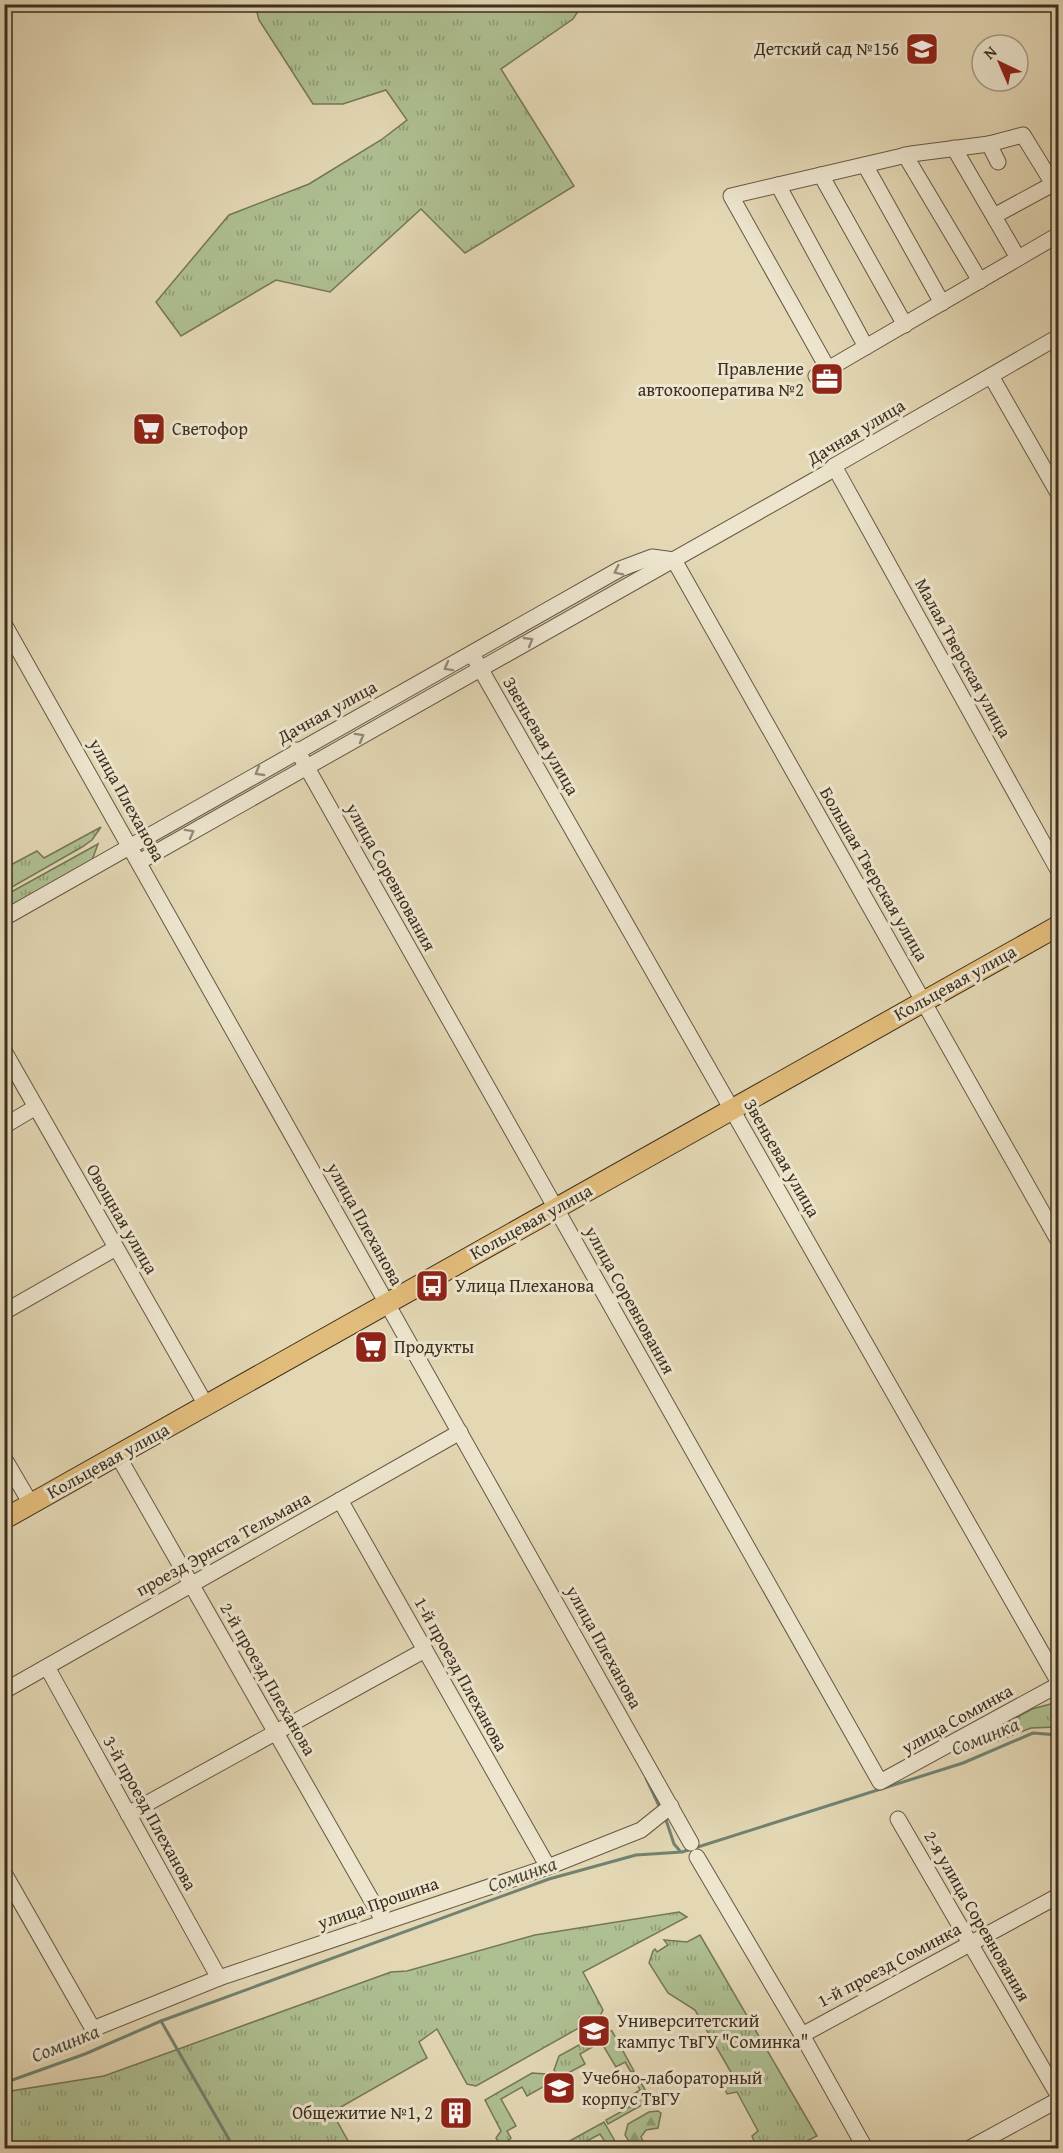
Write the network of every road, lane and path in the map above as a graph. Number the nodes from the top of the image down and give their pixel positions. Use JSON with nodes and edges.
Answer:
{"nodes":[{"id":1,"x":989,"y":144,"type":"junction"},
{"id":2,"x":954,"y":148,"type":"junction"},
{"id":3,"x":905,"y":155,"type":"junction"},
{"id":4,"x":998,"y":162,"type":"dead end"},
{"id":5,"x":865,"y":165,"type":"junction"},
{"id":6,"x":821,"y":175,"type":"junction"},
{"id":7,"x":778,"y":185,"type":"junction"},
{"id":8,"x":1056,"y":188,"type":"edge"},
{"id":9,"x":994,"y":216,"type":"junction"},
{"id":10,"x":1059,"y":235,"type":"edge"},
{"id":11,"x":1018,"y":258,"type":"junction"},
{"id":12,"x":980,"y":281,"type":"junction"},
{"id":13,"x":942,"y":303,"type":"junction"},
{"id":14,"x":905,"y":325,"type":"junction"},
{"id":15,"x":1059,"y":337,"type":"edge"},
{"id":16,"x":866,"y":347,"type":"junction"},
{"id":17,"x":991,"y":376,"type":"junction"},
{"id":18,"x":834,"y":466,"type":"junction"},
{"id":19,"x":1059,"y":493,"type":"edge"},
{"id":20,"x":674,"y":560,"type":"junction"},
{"id":21,"x":4,"y":624,"type":"edge"},
{"id":22,"x":472,"y":654,"type":"junction"},
{"id":23,"x":480,"y":669,"type":"junction"},
{"id":24,"x":297,"y":750,"type":"junction"},
{"id":25,"x":307,"y":767,"type":"junction"},
{"id":26,"x":130,"y":846,"type":"junction"},
{"id":27,"x":139,"y":862,"type":"junction"},
{"id":28,"x":1059,"y":870,"type":"edge"},
{"id":29,"x":4,"y":918,"type":"edge"},
{"id":30,"x":1059,"y":926,"type":"edge"},
{"id":31,"x":923,"y":1000,"type":"junction"},
{"id":32,"x":4,"y":1051,"type":"edge"},
{"id":33,"x":36,"y":1107,"type":"junction"},
{"id":34,"x":732,"y":1110,"type":"junction"},
{"id":35,"x":4,"y":1126,"type":"edge"},
{"id":36,"x":556,"y":1208,"type":"junction"},
{"id":37,"x":1059,"y":1239,"type":"edge"},
{"id":38,"x":116,"y":1248,"type":"junction"},
{"id":39,"x":387,"y":1302,"type":"junction"},
{"id":40,"x":4,"y":1312,"type":"edge"},
{"id":41,"x":206,"y":1405,"type":"junction"},
{"id":42,"x":460,"y":1432,"type":"junction"},
{"id":43,"x":118,"y":1456,"type":"junction"},
{"id":44,"x":4,"y":1458,"type":"edge"},
{"id":45,"x":340,"y":1500,"type":"junction"},
{"id":46,"x":31,"y":1504,"type":"junction"},
{"id":47,"x":4,"y":1519,"type":"edge"},
{"id":48,"x":191,"y":1583,"type":"junction"},
{"id":49,"x":425,"y":1650,"type":"junction"},
{"id":50,"x":46,"y":1666,"type":"junction"},
{"id":51,"x":1059,"y":1683,"type":"edge"},
{"id":52,"x":4,"y":1690,"type":"edge"},
{"id":53,"x":276,"y":1732,"type":"junction"},
{"id":54,"x":876,"y":1775,"type":"joint"},
{"id":55,"x":671,"y":1806,"type":"junction"},
{"id":56,"x":128,"y":1814,"type":"junction"},
{"id":57,"x":898,"y":1819,"type":"dead end"},
{"id":58,"x":548,"y":1867,"type":"junction"},
{"id":59,"x":4,"y":1873,"type":"edge"},
{"id":60,"x":1059,"y":1896,"type":"edge"},
{"id":61,"x":384,"y":1922,"type":"junction"},
{"id":62,"x":971,"y":1944,"type":"junction"},
{"id":63,"x":219,"y":1978,"type":"junction"},
{"id":64,"x":802,"y":2035,"type":"junction"},
{"id":65,"x":1059,"y":2095,"type":"edge"},
{"id":66,"x":1059,"y":2100,"type":"edge"},
{"id":67,"x":865,"y":2148,"type":"edge"},
{"id":68,"x":970,"y":2148,"type":"edge"}],
"edges":[{"from":1,"to":2,"type":"street"},
{"from":1,"to":4,"type":"street"},
{"from":1,"to":8,"type":"street"},
{"from":2,"to":3,"type":"street"},
{"from":2,"to":9,"type":"street"},
{"from":3,"to":5,"type":"street"},
{"from":3,"to":12,"type":"street"},
{"from":5,"to":6,"type":"street"},
{"from":5,"to":13,"type":"street"},
{"from":6,"to":7,"type":"street"},
{"from":6,"to":14,"type":"street"},
{"from":7,"to":16,"type":"street"},
{"from":7,"to":16,"type":"street"},
{"from":8,"to":9,"type":"street"},
{"from":9,"to":11,"type":"street"},
{"from":10,"to":11,"type":"street"},
{"from":11,"to":12,"type":"street"},
{"from":12,"to":13,"type":"street"},
{"from":13,"to":14,"type":"street"},
{"from":14,"to":16,"type":"street"},
{"from":15,"to":17,"type":"street","name":"Дачная улица"},
{"from":17,"to":18,"type":"street","name":"Дачная улица"},
{"from":17,"to":19,"type":"street"},
{"from":18,"to":20,"type":"street","name":"Дачная улица"},
{"from":18,"to":28,"type":"street","name":"Малая Тверская улица"},
{"from":20,"to":22,"type":"street","name":"Дачная улица","one_way":true},
{"from":23,"to":20,"type":"street","name":"Дачная улица","one_way":true},
{"from":20,"to":31,"type":"street","name":"Большая Тверская улица"},
{"from":21,"to":26,"type":"street","name":"улица Плеханова"},
{"from":22,"to":23,"type":"street","name":"Звеньевая улица"},
{"from":22,"to":24,"type":"street","name":"Дачная улица","one_way":true},
{"from":25,"to":23,"type":"street","name":"Дачная улица","one_way":true},
{"from":23,"to":34,"type":"street","name":"Звеньевая улица"},
{"from":24,"to":25,"type":"street","name":"улица Соревнования"},
{"from":24,"to":26,"type":"street","name":"Дачная улица","one_way":true},
{"from":27,"to":25,"type":"street","name":"Дачная улица","one_way":true},
{"from":25,"to":36,"type":"street","name":"улица Соревнования"},
{"from":26,"to":27,"type":"street","name":"улица Плеханова"},
{"from":26,"to":29,"type":"street","name":"Дачная улица"},
{"from":27,"to":39,"type":"street","name":"улица Плеханова"},
{"from":30,"to":31,"type":"main road","name":"Кольцевая улица"},
{"from":31,"to":34,"type":"main road","name":"Кольцевая улица"},
{"from":31,"to":37,"type":"street","name":"Большая Тверская улица"},
{"from":32,"to":33,"type":"street","name":"Овощная улица"},
{"from":33,"to":35,"type":"street"},
{"from":33,"to":38,"type":"street","name":"Овощная улица"},
{"from":34,"to":36,"type":"main road","name":"Кольцевая улица"},
{"from":34,"to":51,"type":"street","name":"Звеньевая улица"},
{"from":36,"to":39,"type":"main road","name":"Кольцевая улица"},
{"from":36,"to":54,"type":"street","name":"улица Соревнования"},
{"from":38,"to":40,"type":"street"},
{"from":38,"to":41,"type":"street","name":"Овощная улица"},
{"from":39,"to":41,"type":"main road","name":"Кольцевая улица"},
{"from":39,"to":42,"type":"street","name":"улица Плеханова"},
{"from":41,"to":43,"type":"main road","name":"Кольцевая улица"},
{"from":42,"to":45,"type":"street","name":"проезд Эрнста Тельмана"},
{"from":42,"to":55,"type":"street","name":"улица Плеханова"},
{"from":43,"to":46,"type":"main road","name":"Кольцевая улица"},
{"from":43,"to":48,"type":"street","name":"2-й проезд Плеханова"},
{"from":44,"to":46,"type":"street"},
{"from":45,"to":48,"type":"street","name":"проезд Эрнста Тельмана"},
{"from":45,"to":49,"type":"street","name":"1-й проезд Плеханова"},
{"from":46,"to":47,"type":"main road","name":"Кольцевая улица"},
{"from":48,"to":50,"type":"street","name":"проезд Эрнста Тельмана"},
{"from":48,"to":53,"type":"street","name":"2-й проезд Плеханова"},
{"from":49,"to":53,"type":"street"},
{"from":49,"to":58,"type":"street","name":"1-й проезд Плеханова"},
{"from":50,"to":52,"type":"street","name":"проезд Эрнста Тельмана"},
{"from":50,"to":56,"type":"street","name":"3-й проезд Плеханова"},
{"from":51,"to":54,"type":"street","name":"улица Соминка"},
{"from":53,"to":56,"type":"street"},
{"from":53,"to":61,"type":"street","name":"2-й проезд Плеханова"},
{"from":55,"to":58,"type":"street","name":"улица Прошина"},
{"from":55,"to":64,"type":"street","name":"улица Плеханова"},
{"from":56,"to":63,"type":"street","name":"3-й проезд Плеханова"},
{"from":57,"to":62,"type":"street","name":"2-я улица Соревнования"},
{"from":58,"to":61,"type":"street","name":"улица Прошина"},
{"from":59,"to":63,"type":"street","name":"улица Прошина"},
{"from":60,"to":62,"type":"street","name":"1-й проезд Соминка"},
{"from":61,"to":63,"type":"street","name":"улица Прошина"},
{"from":62,"to":64,"type":"street","name":"1-й проезд Соминка"},
{"from":62,"to":65,"type":"street","name":"2-я улица Соревнования"},
{"from":64,"to":67,"type":"street","name":"улица Плеханова"},
{"from":66,"to":68,"type":"street"}]}
